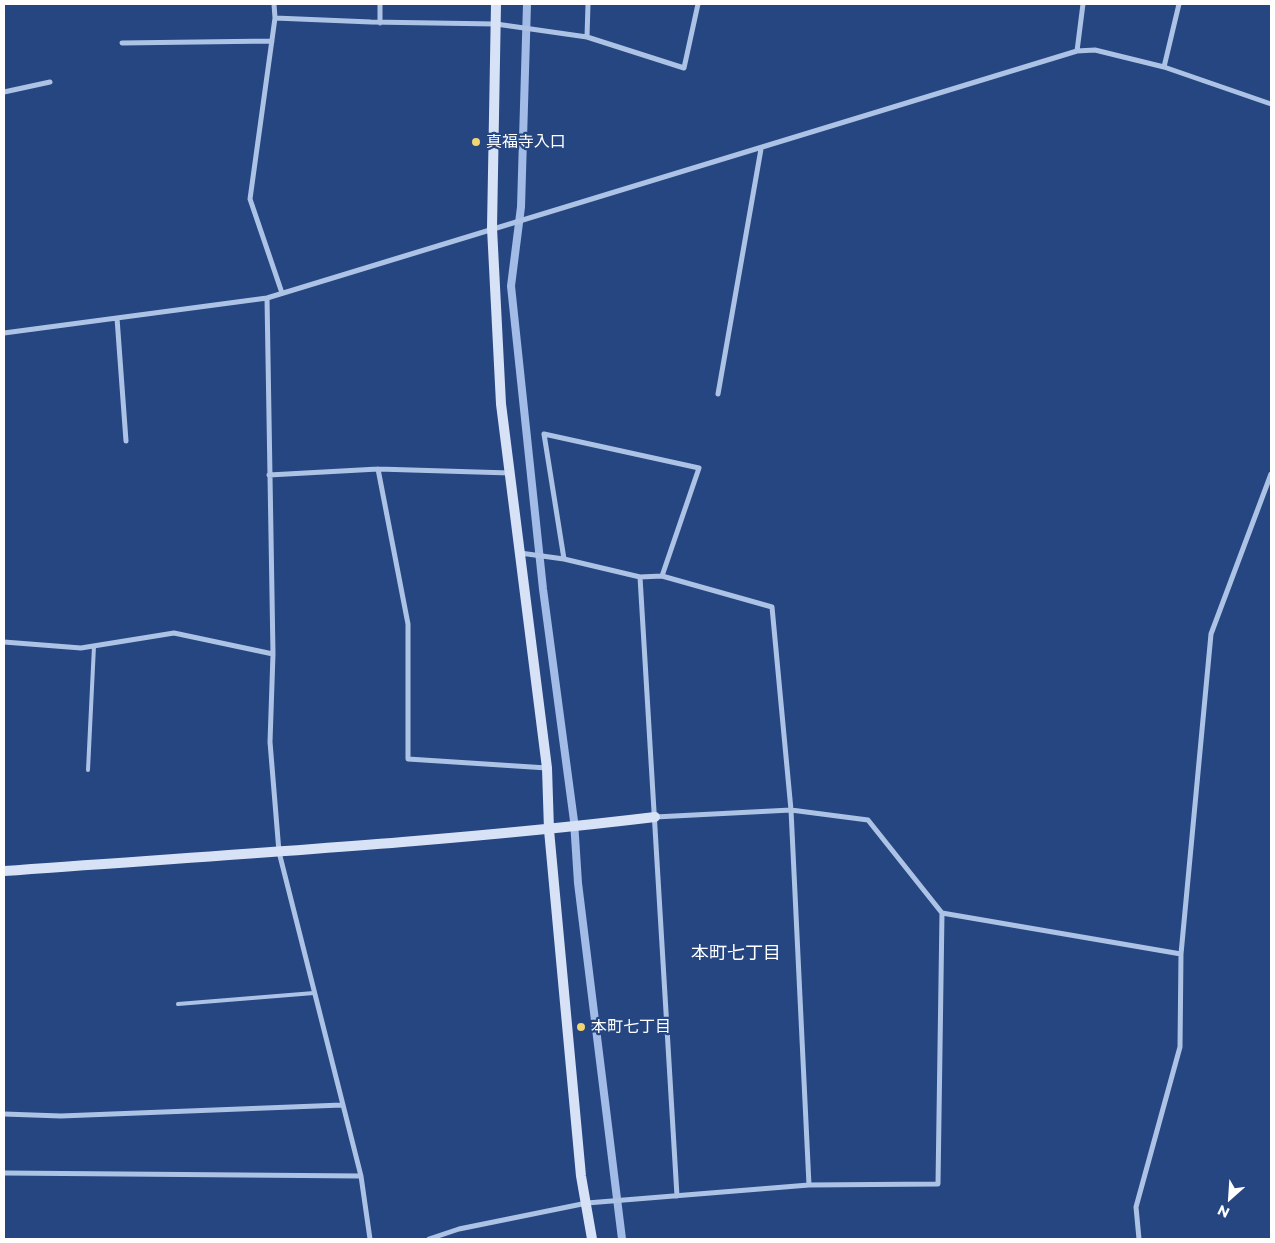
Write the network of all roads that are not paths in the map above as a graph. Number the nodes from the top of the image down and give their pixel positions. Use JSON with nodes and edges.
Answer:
{"nodes":[{"id":1,"x":274,"y":4,"type":"edge"},
{"id":2,"x":380,"y":4,"type":"edge"},
{"id":3,"x":496,"y":4,"type":"edge"},
{"id":4,"x":588,"y":4,"type":"edge"},
{"id":5,"x":698,"y":4,"type":"edge"},
{"id":6,"x":1083,"y":4,"type":"edge"},
{"id":7,"x":1179,"y":4,"type":"edge"},
{"id":8,"x":275,"y":18,"type":"junction"},
{"id":9,"x":380,"y":23,"type":"junction"},
{"id":10,"x":496,"y":24,"type":"junction"},
{"id":11,"x":587,"y":37,"type":"junction"},
{"id":12,"x":272,"y":41,"type":"junction"},
{"id":13,"x":122,"y":43,"type":"dead end"},
{"id":14,"x":1077,"y":50,"type":"junction"},
{"id":15,"x":1164,"y":67,"type":"junction"},
{"id":16,"x":50,"y":82,"type":"dead end"},
{"id":17,"x":4,"y":92,"type":"edge"},
{"id":18,"x":1271,"y":104,"type":"edge"},
{"id":19,"x":761,"y":149,"type":"junction"},
{"id":20,"x":492,"y":228,"type":"junction"},
{"id":21,"x":282,"y":293,"type":"junction"},
{"id":22,"x":267,"y":298,"type":"junction"},
{"id":23,"x":117,"y":318,"type":"junction"},
{"id":24,"x":4,"y":334,"type":"edge"},
{"id":25,"x":718,"y":394,"type":"dead end"},
{"id":26,"x":126,"y":441,"type":"dead end"},
{"id":27,"x":378,"y":469,"type":"junction"},
{"id":28,"x":511,"y":473,"type":"junction"},
{"id":29,"x":1271,"y":474,"type":"edge"},
{"id":30,"x":269,"y":475,"type":"junction"},
{"id":31,"x":520,"y":553,"type":"junction"},
{"id":32,"x":564,"y":559,"type":"junction"},
{"id":33,"x":662,"y":576,"type":"junction"},
{"id":34,"x":640,"y":577,"type":"junction"},
{"id":35,"x":4,"y":642,"type":"edge"},
{"id":36,"x":94,"y":646,"type":"junction"},
{"id":37,"x":273,"y":654,"type":"junction"},
{"id":38,"x":548,"y":768,"type":"junction"},
{"id":39,"x":88,"y":770,"type":"dead end"},
{"id":40,"x":792,"y":810,"type":"junction"},
{"id":41,"x":655,"y":817,"type":"junction"},
{"id":42,"x":549,"y":830,"type":"junction"},
{"id":43,"x":279,"y":852,"type":"junction"},
{"id":44,"x":4,"y":871,"type":"edge"},
{"id":45,"x":942,"y":913,"type":"junction"},
{"id":46,"x":1181,"y":954,"type":"junction"},
{"id":47,"x":314,"y":993,"type":"junction"},
{"id":48,"x":178,"y":1004,"type":"dead end"},
{"id":49,"x":342,"y":1105,"type":"junction"},
{"id":50,"x":4,"y":1114,"type":"edge"},
{"id":51,"x":4,"y":1173,"type":"edge"},
{"id":52,"x":361,"y":1176,"type":"junction"},
{"id":53,"x":809,"y":1185,"type":"junction"},
{"id":54,"x":677,"y":1196,"type":"junction"},
{"id":55,"x":587,"y":1203,"type":"junction"},
{"id":56,"x":370,"y":1239,"type":"edge"},
{"id":57,"x":429,"y":1239,"type":"edge"},
{"id":58,"x":592,"y":1239,"type":"edge"},
{"id":59,"x":1139,"y":1239,"type":"edge"}],
"edges":[{"from":1,"to":8,"type":"street"},
{"from":2,"to":9,"type":"street"},
{"from":3,"to":10,"type":"street"},
{"from":4,"to":11,"type":"street"},
{"from":5,"to":11,"type":"street"},
{"from":6,"to":14,"type":"street"},
{"from":7,"to":15,"type":"street"},
{"from":8,"to":9,"type":"street"},
{"from":8,"to":12,"type":"street"},
{"from":9,"to":10,"type":"street"},
{"from":10,"to":11,"type":"street"},
{"from":10,"to":20,"type":"street"},
{"from":12,"to":13,"type":"street"},
{"from":12,"to":21,"type":"street"},
{"from":14,"to":15,"type":"street"},
{"from":14,"to":19,"type":"street"},
{"from":15,"to":18,"type":"street"},
{"from":16,"to":17,"type":"street"},
{"from":19,"to":20,"type":"street"},
{"from":19,"to":25,"type":"street"},
{"from":20,"to":21,"type":"street"},
{"from":20,"to":28,"type":"street"},
{"from":21,"to":22,"type":"street"},
{"from":22,"to":23,"type":"street"},
{"from":22,"to":30,"type":"street"},
{"from":23,"to":24,"type":"street"},
{"from":23,"to":26,"type":"street"},
{"from":27,"to":28,"type":"street"},
{"from":27,"to":30,"type":"street"},
{"from":27,"to":38,"type":"street"},
{"from":28,"to":31,"type":"street"},
{"from":29,"to":46,"type":"street"},
{"from":30,"to":37,"type":"street"},
{"from":31,"to":32,"type":"street"},
{"from":31,"to":38,"type":"street"},
{"from":32,"to":33,"type":"street"},
{"from":32,"to":34,"type":"street"},
{"from":33,"to":34,"type":"street"},
{"from":33,"to":40,"type":"street"},
{"from":34,"to":41,"type":"street"},
{"from":35,"to":36,"type":"street"},
{"from":36,"to":37,"type":"street"},
{"from":36,"to":39,"type":"lane"},
{"from":37,"to":43,"type":"street"},
{"from":38,"to":42,"type":"street"},
{"from":40,"to":41,"type":"street"},
{"from":40,"to":45,"type":"street"},
{"from":40,"to":53,"type":"street"},
{"from":41,"to":42,"type":"street"},
{"from":41,"to":54,"type":"street"},
{"from":42,"to":43,"type":"street"},
{"from":42,"to":55,"type":"street"},
{"from":43,"to":44,"type":"street"},
{"from":43,"to":47,"type":"street"},
{"from":45,"to":46,"type":"street"},
{"from":45,"to":53,"type":"street"},
{"from":46,"to":59,"type":"street"},
{"from":47,"to":48,"type":"lane"},
{"from":47,"to":49,"type":"street"},
{"from":49,"to":50,"type":"street"},
{"from":49,"to":52,"type":"street"},
{"from":51,"to":52,"type":"street"},
{"from":52,"to":56,"type":"street"},
{"from":53,"to":54,"type":"street"},
{"from":54,"to":55,"type":"street"},
{"from":55,"to":57,"type":"street"},
{"from":55,"to":58,"type":"street"}]}
